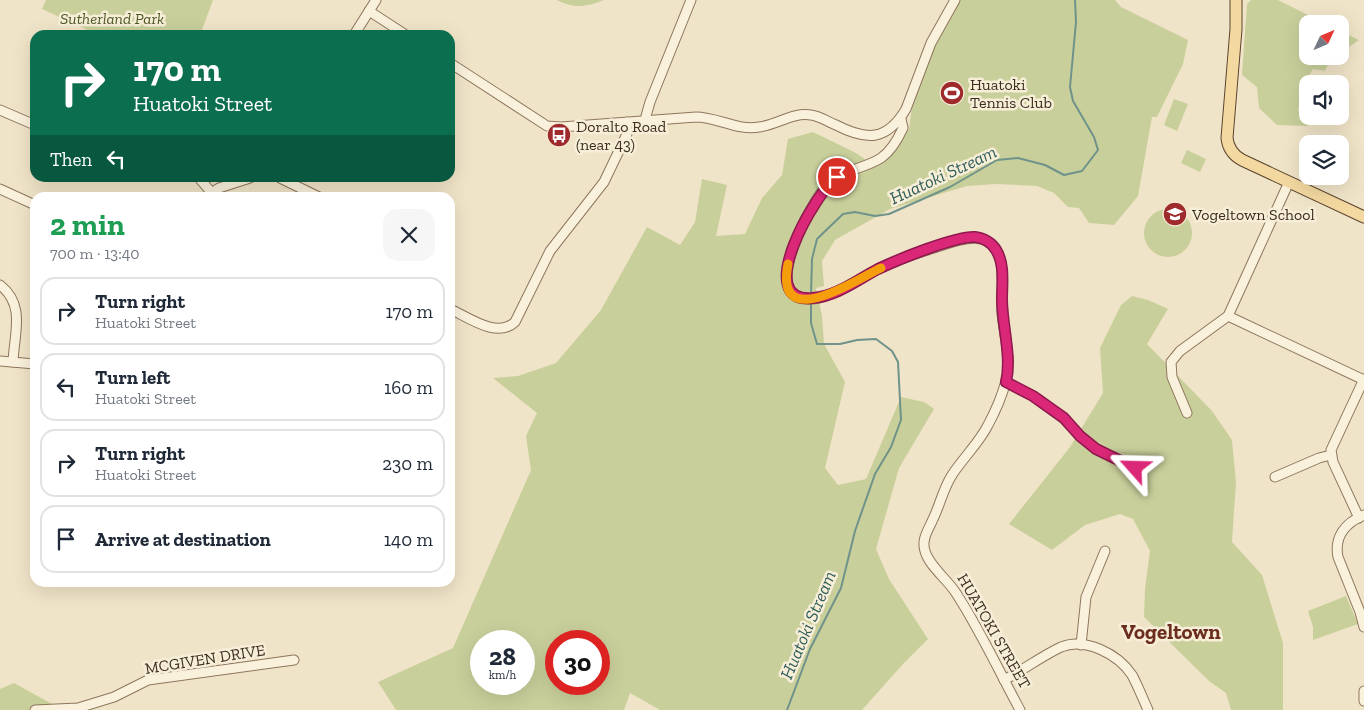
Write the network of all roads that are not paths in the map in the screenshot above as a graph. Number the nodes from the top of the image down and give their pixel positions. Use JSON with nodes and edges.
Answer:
{"nodes":[{"id":1,"x":376,"y":0,"type":"edge"},
{"id":2,"x":692,"y":0,"type":"edge"},
{"id":3,"x":955,"y":0,"type":"edge"},
{"id":4,"x":1236,"y":0,"type":"edge"},
{"id":5,"x":369,"y":11,"type":"junction"},
{"id":6,"x":357,"y":30,"type":"edge"},
{"id":7,"x":398,"y":30,"type":"edge"},
{"id":8,"x":455,"y":66,"type":"edge"},
{"id":9,"x":0,"y":110,"type":"edge"},
{"id":10,"x":900,"y":119,"type":"junction"},
{"id":11,"x":646,"y":121,"type":"junction"},
{"id":12,"x":626,"y":122,"type":"junction"},
{"id":13,"x":30,"y":124,"type":"edge"},
{"id":14,"x":240,"y":182,"type":"edge"},
{"id":15,"x":288,"y":182,"type":"edge"},
{"id":16,"x":1289,"y":182,"type":"junction"},
{"id":17,"x":0,"y":189,"type":"edge"},
{"id":18,"x":215,"y":192,"type":"edge"},
{"id":19,"x":309,"y":192,"type":"edge"},
{"id":20,"x":30,"y":203,"type":"edge"},
{"id":21,"x":1364,"y":216,"type":"edge"},
{"id":22,"x":0,"y":285,"type":"edge"},
{"id":23,"x":455,"y":310,"type":"edge"},
{"id":24,"x":1228,"y":316,"type":"junction"},
{"id":25,"x":0,"y":361,"type":"edge"},
{"id":26,"x":12,"y":362,"type":"junction"},
{"id":27,"x":30,"y":364,"type":"edge"},
{"id":28,"x":1364,"y":380,"type":"edge"},
{"id":29,"x":1006,"y":382,"type":"junction"},
{"id":30,"x":1187,"y":413,"type":"dead end"},
{"id":31,"x":1331,"y":455,"type":"junction"},
{"id":32,"x":1142,"y":471,"type":"dead end"},
{"id":33,"x":1275,"y":477,"type":"dead end"},
{"id":34,"x":1361,"y":516,"type":"edge"},
{"id":35,"x":1105,"y":551,"type":"dead end"},
{"id":36,"x":1362,"y":611,"type":"edge"},
{"id":37,"x":1364,"y":628,"type":"edge"},
{"id":38,"x":1081,"y":645,"type":"junction"},
{"id":39,"x":294,"y":660,"type":"dead end"},
{"id":40,"x":1004,"y":680,"type":"junction"},
{"id":41,"x":1364,"y":691,"type":"edge"},
{"id":42,"x":1364,"y":702,"type":"edge"},
{"id":43,"x":35,"y":710,"type":"edge"},
{"id":44,"x":1020,"y":710,"type":"edge"},
{"id":45,"x":1148,"y":710,"type":"edge"}],
"edges":[{"from":1,"to":5,"type":"street"},
{"from":2,"to":11,"type":"street"},
{"from":3,"to":10,"type":"street","name":"HUATOKI STREET"},
{"from":4,"to":16,"type":"main road"},
{"from":5,"to":6,"type":"street"},
{"from":5,"to":7,"type":"street"},
{"from":8,"to":12,"type":"street"},
{"from":9,"to":13,"type":"street"},
{"from":10,"to":11,"type":"street"},
{"from":10,"to":29,"type":"street","name":"HUATOKI STREET"},
{"from":11,"to":12,"type":"street"},
{"from":12,"to":23,"type":"street"},
{"from":14,"to":18,"type":"street"},
{"from":15,"to":19,"type":"street"},
{"from":16,"to":21,"type":"main road"},
{"from":16,"to":24,"type":"street"},
{"from":17,"to":20,"type":"street"},
{"from":22,"to":26,"type":"street"},
{"from":24,"to":28,"type":"street"},
{"from":24,"to":30,"type":"street"},
{"from":25,"to":26,"type":"street"},
{"from":26,"to":27,"type":"street"},
{"from":28,"to":31,"type":"street"},
{"from":29,"to":32,"type":"street"},
{"from":29,"to":40,"type":"street","name":"HUATOKI STREET"},
{"from":31,"to":33,"type":"street"},
{"from":31,"to":34,"type":"street"},
{"from":34,"to":36,"type":"street"},
{"from":35,"to":38,"type":"street"},
{"from":36,"to":37,"type":"street"},
{"from":38,"to":40,"type":"street"},
{"from":38,"to":45,"type":"street"},
{"from":39,"to":43,"type":"street","name":"MCGIVEN DRIVE"},
{"from":40,"to":44,"type":"street","name":"HUATOKI STREET"},
{"from":41,"to":42,"type":"street"}]}
